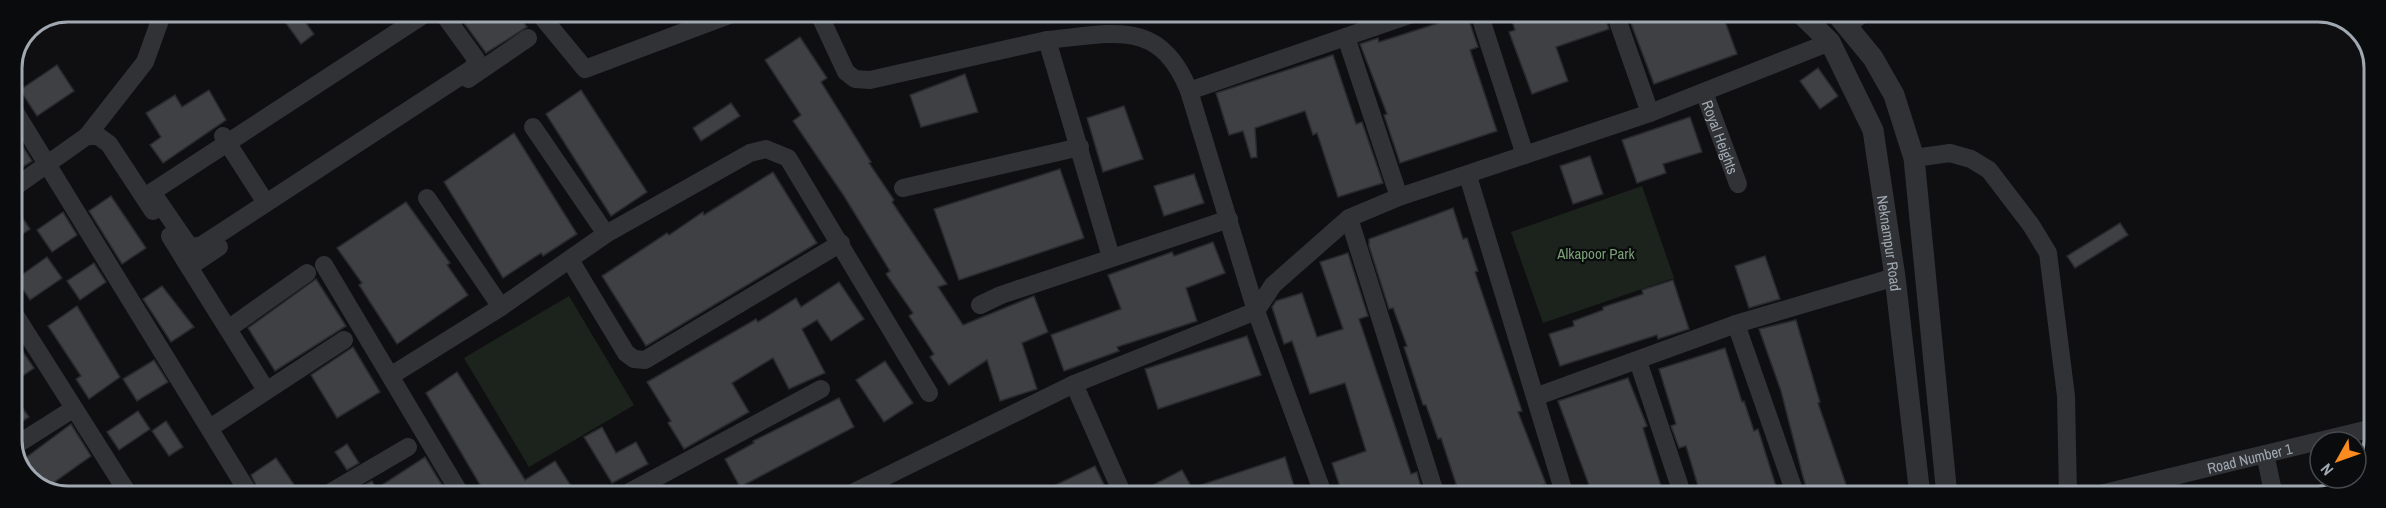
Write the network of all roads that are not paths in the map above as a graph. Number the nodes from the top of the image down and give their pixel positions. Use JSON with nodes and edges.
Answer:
{"nodes":[{"id":1,"x":159,"y":23,"type":"edge"},
{"id":2,"x":393,"y":23,"type":"edge"},
{"id":3,"x":410,"y":23,"type":"edge"},
{"id":4,"x":450,"y":23,"type":"edge"},
{"id":5,"x":547,"y":23,"type":"edge"},
{"id":6,"x":708,"y":23,"type":"edge"},
{"id":7,"x":823,"y":23,"type":"edge"},
{"id":8,"x":1386,"y":23,"type":"edge"},
{"id":9,"x":1482,"y":23,"type":"edge"},
{"id":10,"x":1619,"y":23,"type":"edge"},
{"id":11,"x":1810,"y":23,"type":"edge"},
{"id":12,"x":1852,"y":23,"type":"edge"},
{"id":13,"x":1346,"y":37,"type":"junction"},
{"id":14,"x":528,"y":38,"type":"dead end"},
{"id":15,"x":1047,"y":40,"type":"junction"},
{"id":16,"x":1830,"y":42,"type":"junction"},
{"id":17,"x":300,"y":91,"type":"junction"},
{"id":18,"x":1189,"y":91,"type":"junction"},
{"id":19,"x":1704,"y":92,"type":"junction"},
{"id":20,"x":1650,"y":112,"type":"junction"},
{"id":21,"x":23,"y":123,"type":"edge"},
{"id":22,"x":533,"y":126,"type":"dead end"},
{"id":23,"x":87,"y":136,"type":"junction"},
{"id":24,"x":225,"y":140,"type":"junction"},
{"id":25,"x":1080,"y":147,"type":"junction"},
{"id":26,"x":1525,"y":155,"type":"junction"},
{"id":27,"x":1914,"y":158,"type":"junction"},
{"id":28,"x":49,"y":163,"type":"junction"},
{"id":29,"x":1468,"y":176,"type":"junction"},
{"id":30,"x":23,"y":181,"type":"edge"},
{"id":31,"x":1738,"y":184,"type":"dead end"},
{"id":32,"x":903,"y":188,"type":"dead end"},
{"id":33,"x":147,"y":190,"type":"junction"},
{"id":34,"x":1399,"y":197,"type":"junction"},
{"id":35,"x":428,"y":198,"type":"dead end"},
{"id":36,"x":266,"y":203,"type":"junction"},
{"id":37,"x":1349,"y":218,"type":"junction"},
{"id":38,"x":1229,"y":219,"type":"junction"},
{"id":39,"x":606,"y":234,"type":"junction"},
{"id":40,"x":841,"y":243,"type":"junction"},
{"id":41,"x":1111,"y":258,"type":"junction"},
{"id":42,"x":570,"y":260,"type":"junction"},
{"id":43,"x":324,"y":265,"type":"dead end"},
{"id":44,"x":189,"y":267,"type":"junction"},
{"id":45,"x":307,"y":273,"type":"dead end"},
{"id":46,"x":1895,"y":277,"type":"junction"},
{"id":47,"x":980,"y":305,"type":"dead end"},
{"id":48,"x":501,"y":307,"type":"junction"},
{"id":49,"x":1256,"y":311,"type":"junction"},
{"id":50,"x":1736,"y":324,"type":"junction"},
{"id":51,"x":23,"y":329,"type":"edge"},
{"id":52,"x":228,"y":329,"type":"junction"},
{"id":53,"x":344,"y":340,"type":"dead end"},
{"id":54,"x":1638,"y":361,"type":"junction"},
{"id":55,"x":392,"y":375,"type":"junction"},
{"id":56,"x":1074,"y":384,"type":"junction"},
{"id":57,"x":821,"y":389,"type":"dead end"},
{"id":58,"x":266,"y":390,"type":"junction"},
{"id":59,"x":929,"y":393,"type":"dead end"},
{"id":60,"x":1535,"y":397,"type":"junction"},
{"id":61,"x":73,"y":409,"type":"junction"},
{"id":62,"x":210,"y":428,"type":"junction"},
{"id":63,"x":2364,"y":430,"type":"edge"},
{"id":64,"x":23,"y":441,"type":"edge"},
{"id":65,"x":408,"y":447,"type":"dead end"},
{"id":66,"x":2265,"y":454,"type":"junction"},
{"id":67,"x":123,"y":486,"type":"edge"},
{"id":68,"x":245,"y":486,"type":"edge"},
{"id":69,"x":341,"y":486,"type":"edge"},
{"id":70,"x":456,"y":486,"type":"edge"},
{"id":71,"x":641,"y":486,"type":"edge"},
{"id":72,"x":866,"y":486,"type":"edge"},
{"id":73,"x":1119,"y":486,"type":"edge"},
{"id":74,"x":1320,"y":486,"type":"edge"},
{"id":75,"x":1433,"y":486,"type":"edge"},
{"id":76,"x":1560,"y":486,"type":"edge"},
{"id":77,"x":1680,"y":486,"type":"edge"},
{"id":78,"x":1793,"y":486,"type":"edge"},
{"id":79,"x":1919,"y":486,"type":"edge"},
{"id":80,"x":1946,"y":486,"type":"edge"},
{"id":81,"x":2068,"y":486,"type":"edge"},
{"id":82,"x":2133,"y":486,"type":"edge"},
{"id":83,"x":2272,"y":486,"type":"edge"}],
"edges":[{"from":1,"to":23,"type":"street"},
{"from":2,"to":17,"type":"street"},
{"from":3,"to":17,"type":"street"},
{"from":4,"to":36,"type":"street"},
{"from":5,"to":6,"type":"street"},
{"from":7,"to":15,"type":"street"},
{"from":8,"to":13,"type":"street"},
{"from":9,"to":26,"type":"street"},
{"from":10,"to":20,"type":"street"},
{"from":11,"to":16,"type":"street","name":"Neknampur Road"},
{"from":12,"to":27,"type":"street","name":"Neknampur Road"},
{"from":13,"to":18,"type":"street"},
{"from":13,"to":34,"type":"street"},
{"from":14,"to":44,"type":"street"},
{"from":15,"to":18,"type":"street"},
{"from":15,"to":25,"type":"street"},
{"from":16,"to":19,"type":"street"},
{"from":16,"to":46,"type":"street","name":"Neknampur Road"},
{"from":17,"to":24,"type":"street"},
{"from":18,"to":38,"type":"street"},
{"from":19,"to":20,"type":"street"},
{"from":19,"to":31,"type":"street","name":"Royal Heights"},
{"from":20,"to":26,"type":"street"},
{"from":21,"to":28,"type":"street"},
{"from":22,"to":39,"type":"street"},
{"from":23,"to":28,"type":"street"},
{"from":23,"to":33,"type":"street"},
{"from":24,"to":33,"type":"street"},
{"from":24,"to":36,"type":"street"},
{"from":25,"to":32,"type":"street"},
{"from":25,"to":41,"type":"street"},
{"from":26,"to":29,"type":"street"},
{"from":27,"to":80,"type":"street","name":"Neknampur Road"},
{"from":27,"to":81,"type":"street"},
{"from":28,"to":30,"type":"street"},
{"from":28,"to":62,"type":"street"},
{"from":29,"to":34,"type":"street"},
{"from":29,"to":60,"type":"street"},
{"from":33,"to":36,"type":"street"},
{"from":33,"to":44,"type":"street"},
{"from":34,"to":37,"type":"street"},
{"from":35,"to":48,"type":"street"},
{"from":37,"to":49,"type":"street"},
{"from":37,"to":75,"type":"street"},
{"from":38,"to":41,"type":"street"},
{"from":38,"to":49,"type":"street"},
{"from":39,"to":40,"type":"street"},
{"from":39,"to":42,"type":"street"},
{"from":40,"to":42,"type":"street"},
{"from":40,"to":59,"type":"street"},
{"from":41,"to":47,"type":"street"},
{"from":42,"to":48,"type":"street"},
{"from":43,"to":55,"type":"street"},
{"from":44,"to":52,"type":"street"},
{"from":45,"to":52,"type":"street"},
{"from":46,"to":50,"type":"street"},
{"from":46,"to":79,"type":"street","name":"Neknampur Road"},
{"from":48,"to":55,"type":"street"},
{"from":49,"to":56,"type":"street"},
{"from":49,"to":74,"type":"street"},
{"from":50,"to":54,"type":"street"},
{"from":50,"to":78,"type":"street"},
{"from":51,"to":61,"type":"street"},
{"from":52,"to":58,"type":"street"},
{"from":53,"to":58,"type":"street"},
{"from":54,"to":60,"type":"street"},
{"from":54,"to":77,"type":"street"},
{"from":55,"to":70,"type":"street"},
{"from":56,"to":72,"type":"street"},
{"from":56,"to":73,"type":"street"},
{"from":57,"to":71,"type":"street"},
{"from":58,"to":62,"type":"street"},
{"from":60,"to":76,"type":"street"},
{"from":61,"to":64,"type":"street"},
{"from":61,"to":67,"type":"street"},
{"from":62,"to":68,"type":"street"},
{"from":63,"to":66,"type":"street","name":"Road Number 1"},
{"from":65,"to":69,"type":"street"},
{"from":66,"to":82,"type":"street","name":"Road Number 1"},
{"from":66,"to":83,"type":"street"}]}
